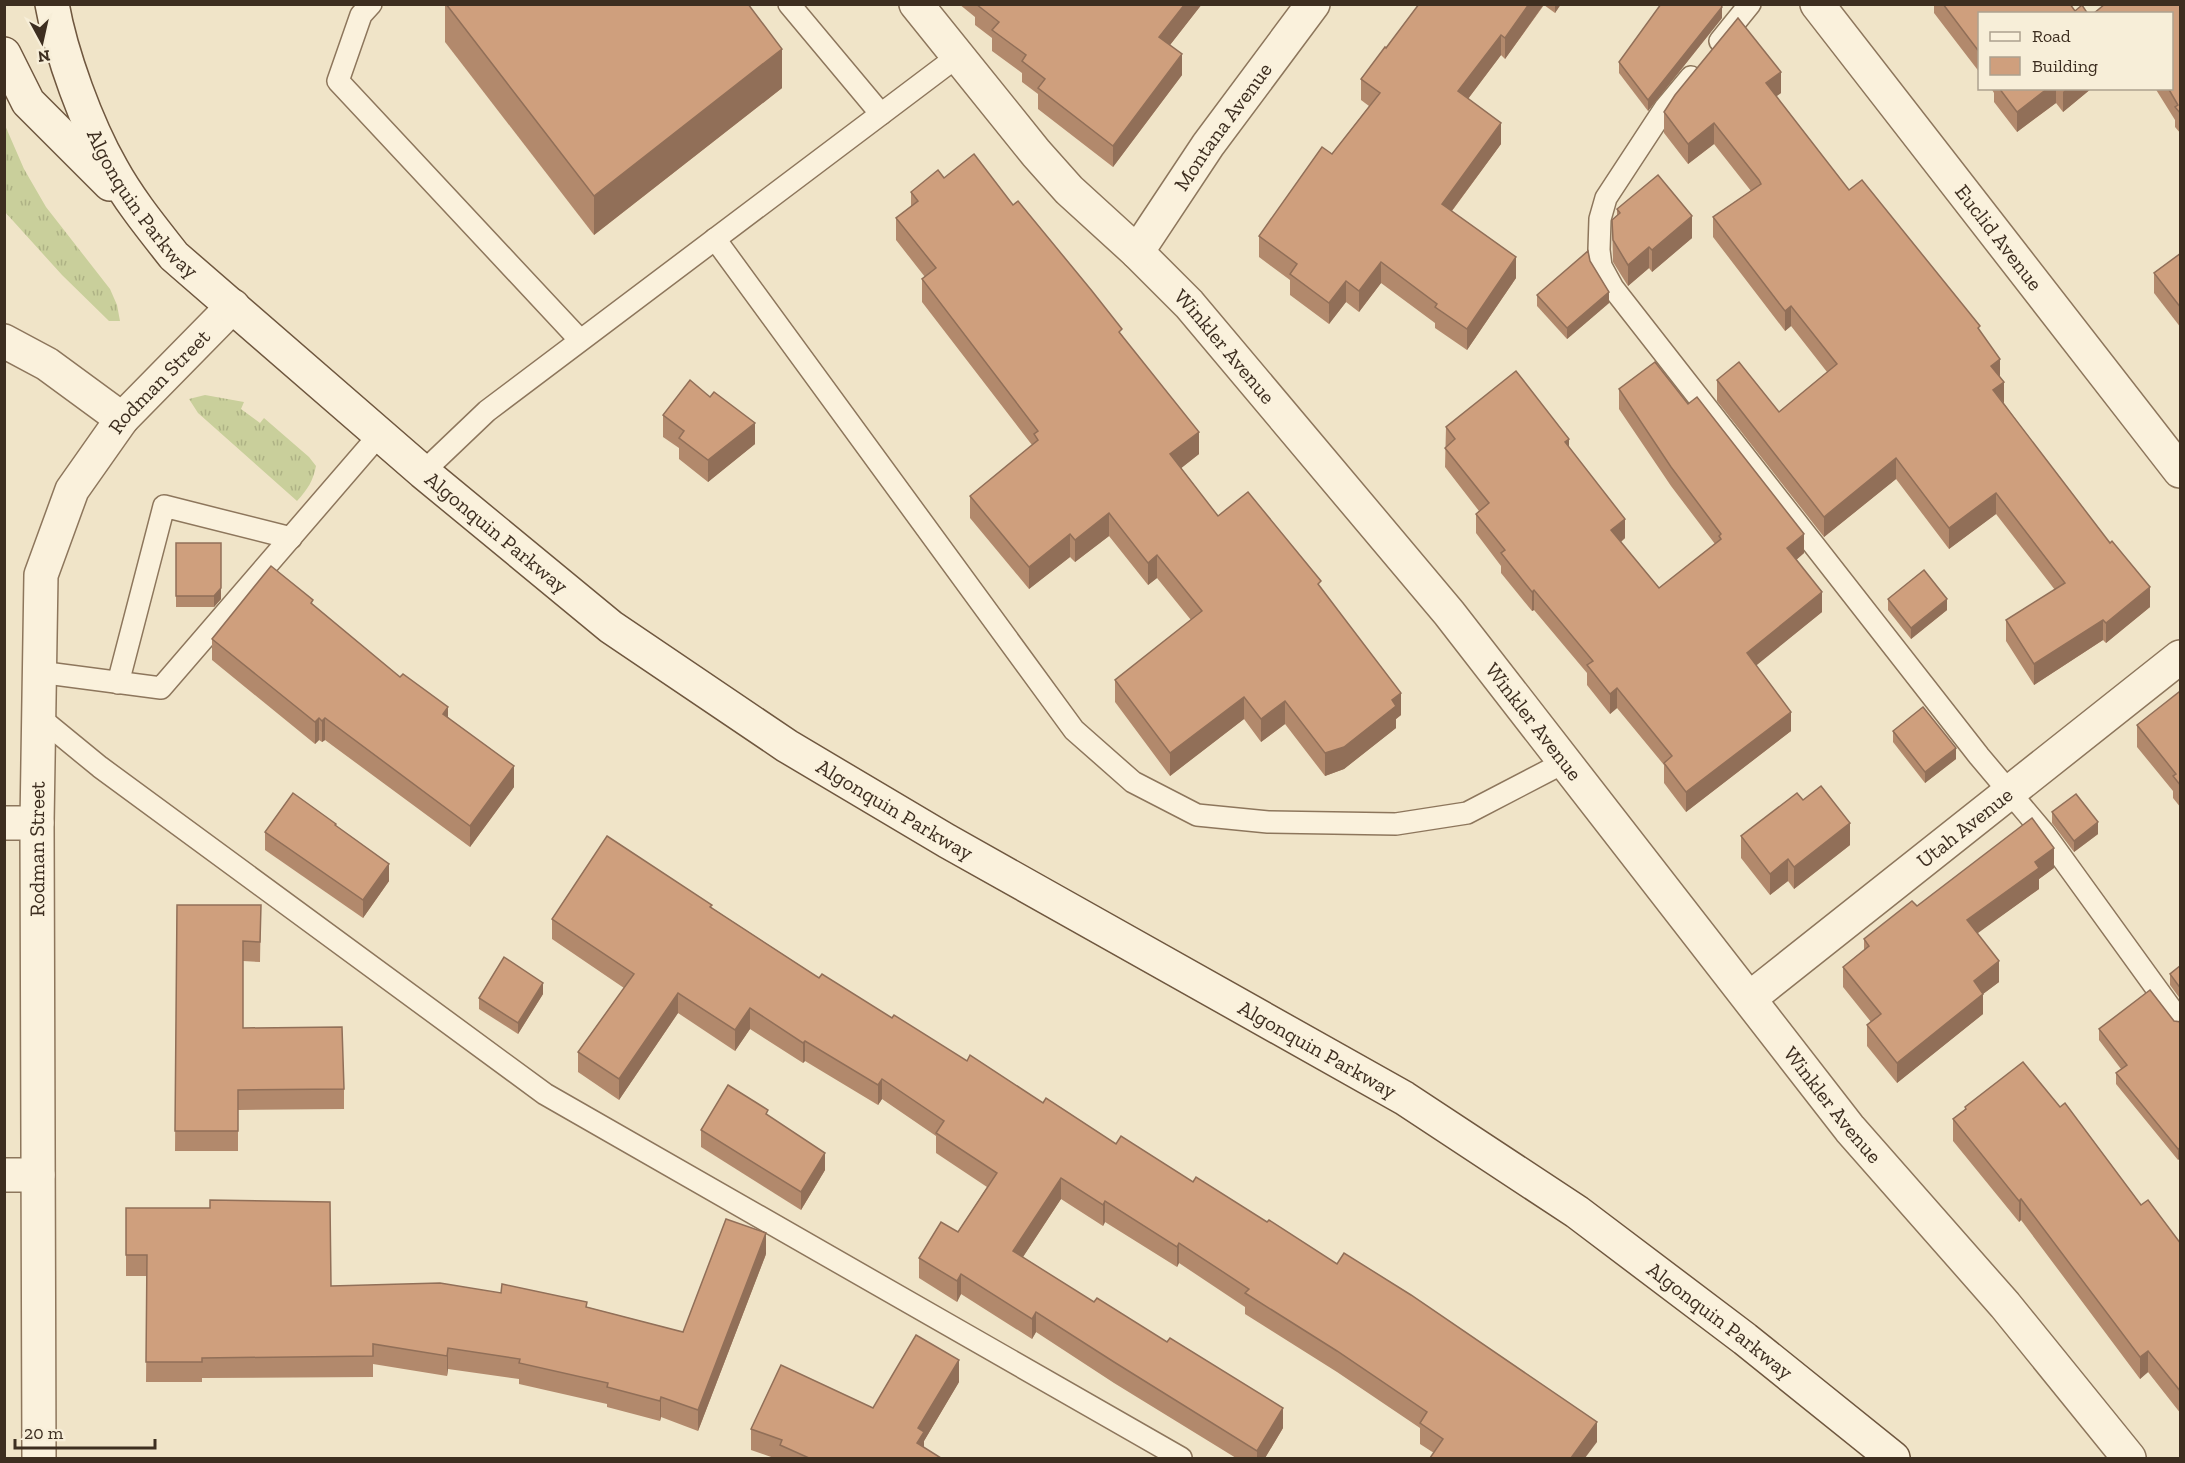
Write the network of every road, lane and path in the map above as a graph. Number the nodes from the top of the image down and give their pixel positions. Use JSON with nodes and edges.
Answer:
{"nodes":[{"id":1,"x":52,"y":4,"type":"edge"},
{"id":2,"x":371,"y":4,"type":"edge"},
{"id":3,"x":789,"y":4,"type":"edge"},
{"id":4,"x":916,"y":4,"type":"edge"},
{"id":5,"x":1314,"y":4,"type":"edge"},
{"id":6,"x":1750,"y":4,"type":"edge"},
{"id":7,"x":1817,"y":4,"type":"edge"},
{"id":8,"x":4,"y":54,"type":"edge"},
{"id":9,"x":958,"y":56,"type":"junction"},
{"id":10,"x":881,"y":114,"type":"junction"},
{"id":11,"x":144,"y":218,"type":"junction"},
{"id":12,"x":715,"y":239,"type":"junction"},
{"id":13,"x":1137,"y":252,"type":"junction"},
{"id":14,"x":233,"y":306,"type":"junction"},
{"id":15,"x":580,"y":340,"type":"junction"},
{"id":16,"x":4,"y":341,"type":"edge"},
{"id":17,"x":122,"y":419,"type":"junction"},
{"id":18,"x":380,"y":434,"type":"junction"},
{"id":19,"x":2181,"y":471,"type":"edge"},
{"id":20,"x":423,"y":472,"type":"junction"},
{"id":21,"x":291,"y":538,"type":"junction"},
{"id":22,"x":2181,"y":657,"type":"edge"},
{"id":23,"x":39,"y":672,"type":"junction"},
{"id":24,"x":118,"y":683,"type":"junction"},
{"id":25,"x":39,"y":717,"type":"junction"},
{"id":26,"x":1565,"y":762,"type":"junction"},
{"id":27,"x":2009,"y":790,"type":"junction"},
{"id":28,"x":4,"y":823,"type":"edge"},
{"id":29,"x":37,"y":823,"type":"junction"},
{"id":30,"x":1750,"y":998,"type":"junction"},
{"id":31,"x":2181,"y":1021,"type":"edge"},
{"id":32,"x":4,"y":1175,"type":"edge"},
{"id":33,"x":38,"y":1175,"type":"junction"},
{"id":34,"x":1886,"y":1456,"type":"edge"},
{"id":35,"x":39,"y":1458,"type":"edge"},
{"id":36,"x":1181,"y":1458,"type":"edge"},
{"id":37,"x":2129,"y":1458,"type":"edge"}],
"edges":[{"from":1,"to":11,"type":"street","name":"Algonquin Parkway"},
{"from":2,"to":15,"type":"lane"},
{"from":3,"to":10,"type":"lane"},
{"from":4,"to":9,"type":"street","name":"Winkler Avenue"},
{"from":5,"to":13,"type":"street","name":"Montana Avenue"},
{"from":6,"to":27,"type":"lane"},
{"from":7,"to":19,"type":"street","name":"Euclid Avenue"},
{"from":8,"to":11,"type":"street"},
{"from":9,"to":10,"type":"lane"},
{"from":9,"to":13,"type":"street","name":"Winkler Avenue"},
{"from":10,"to":12,"type":"lane"},
{"from":11,"to":14,"type":"street","name":"Algonquin Parkway"},
{"from":12,"to":15,"type":"lane"},
{"from":12,"to":26,"type":"lane"},
{"from":13,"to":26,"type":"street","name":"Winkler Avenue"},
{"from":14,"to":17,"type":"street","name":"Rodman Street"},
{"from":14,"to":18,"type":"street","name":"Algonquin Parkway"},
{"from":15,"to":20,"type":"lane"},
{"from":16,"to":17,"type":"street"},
{"from":17,"to":23,"type":"street","name":"Rodman Street"},
{"from":18,"to":20,"type":"street","name":"Algonquin Parkway"},
{"from":18,"to":21,"type":"lane"},
{"from":20,"to":34,"type":"street","name":"Algonquin Parkway"},
{"from":21,"to":24,"type":"lane"},
{"from":21,"to":24,"type":"lane"},
{"from":22,"to":27,"type":"street","name":"Utah Avenue"},
{"from":23,"to":24,"type":"lane"},
{"from":23,"to":25,"type":"street","name":"Rodman Street"},
{"from":25,"to":29,"type":"street","name":"Rodman Street"},
{"from":25,"to":36,"type":"lane"},
{"from":26,"to":30,"type":"street","name":"Winkler Avenue"},
{"from":27,"to":30,"type":"street","name":"Utah Avenue"},
{"from":27,"to":31,"type":"lane"},
{"from":28,"to":29,"type":"street"},
{"from":29,"to":33,"type":"street","name":"Rodman Street"},
{"from":30,"to":37,"type":"street","name":"Winkler Avenue"},
{"from":32,"to":33,"type":"street"},
{"from":33,"to":35,"type":"street","name":"Rodman Street"}]}
